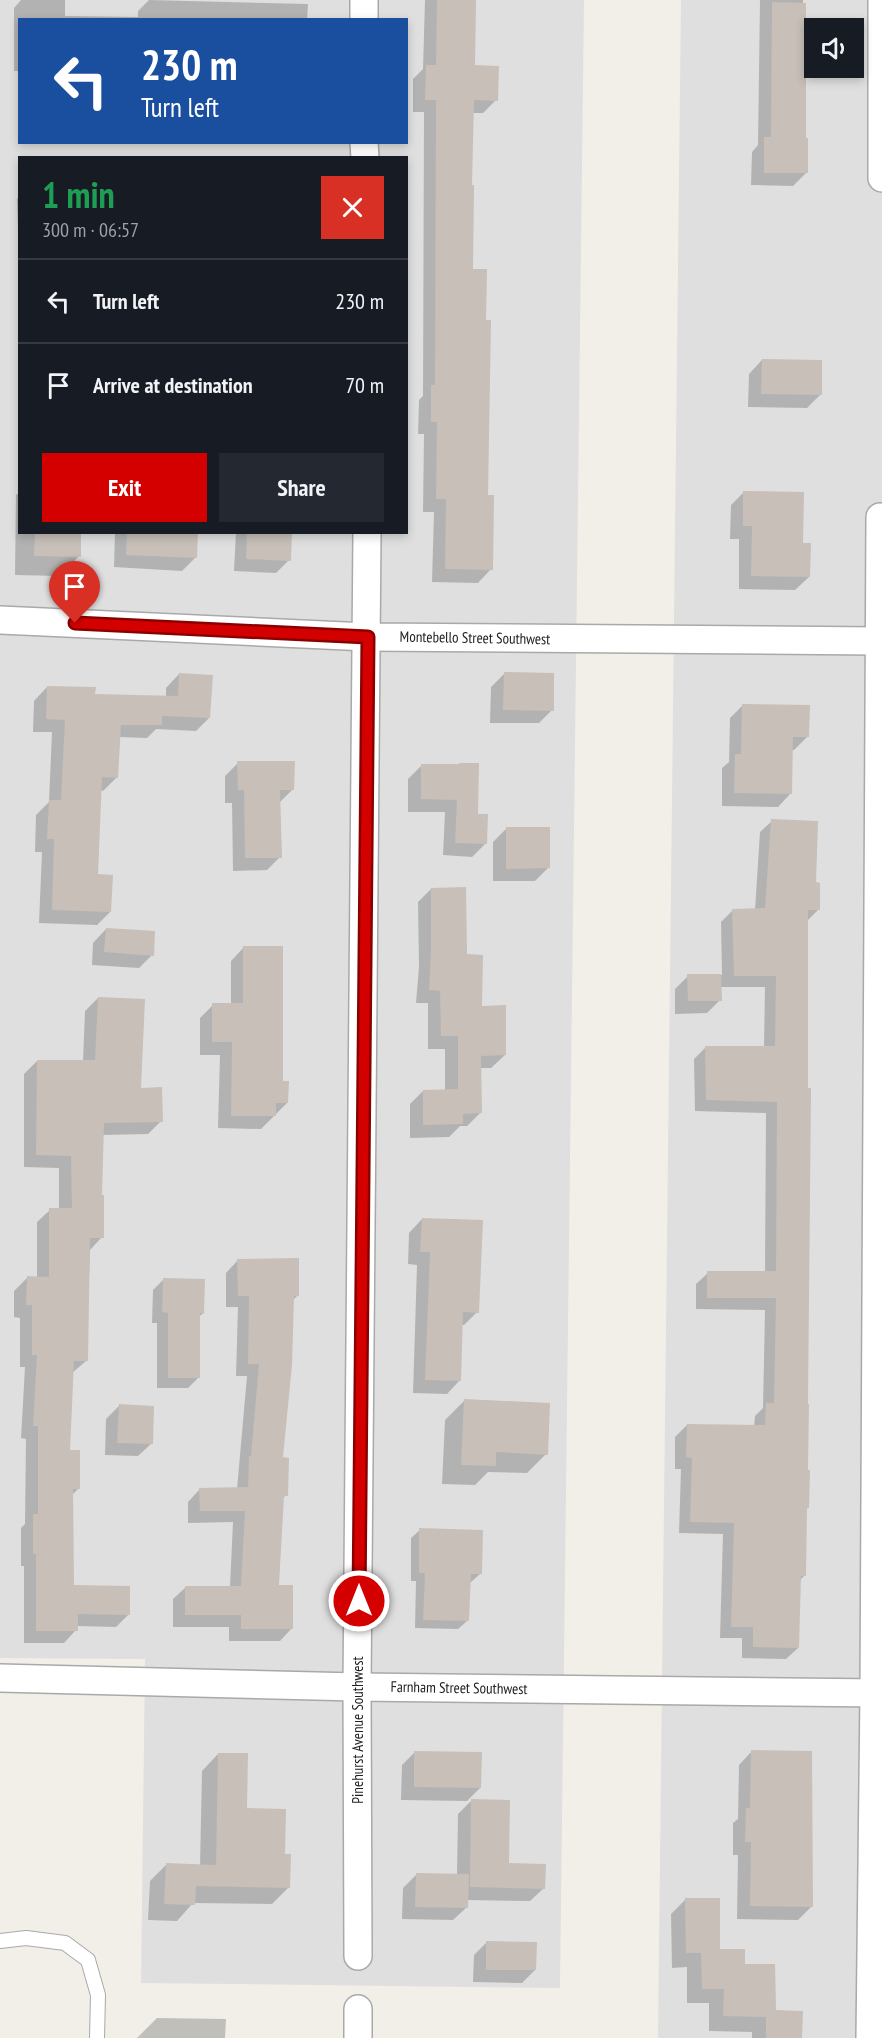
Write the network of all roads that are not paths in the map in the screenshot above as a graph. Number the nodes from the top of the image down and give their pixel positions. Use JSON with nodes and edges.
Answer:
{"nodes":[{"id":1,"x":363,"y":0,"type":"edge"},
{"id":2,"x":882,"y":0,"type":"edge"},
{"id":3,"x":364,"y":18,"type":"edge"},
{"id":4,"x":882,"y":178,"type":"edge"},
{"id":5,"x":880,"y":517,"type":"dead end"},
{"id":6,"x":367,"y":534,"type":"edge"},
{"id":7,"x":0,"y":620,"type":"edge"},
{"id":8,"x":368,"y":637,"type":"junction"},
{"id":9,"x":878,"y":641,"type":"junction"},
{"id":10,"x":0,"y":1678,"type":"edge"},
{"id":11,"x":357,"y":1687,"type":"junction"},
{"id":12,"x":878,"y":1693,"type":"edge"},
{"id":13,"x":0,"y":1941,"type":"edge"},
{"id":14,"x":358,"y":1956,"type":"dead end"},
{"id":15,"x":358,"y":2008,"type":"dead end"},
{"id":16,"x":97,"y":2038,"type":"edge"},
{"id":17,"x":358,"y":2038,"type":"edge"},
{"id":18,"x":870,"y":2038,"type":"edge"}],
"edges":[{"from":1,"to":3,"type":"street"},
{"from":2,"to":4,"type":"street"},
{"from":5,"to":9,"type":"street"},
{"from":6,"to":8,"type":"street","name":"Pinehurst Avenue Southwest"},
{"from":7,"to":8,"type":"street","name":"Montebello Street Southwest"},
{"from":8,"to":9,"type":"street","name":"Montebello Street Southwest"},
{"from":8,"to":11,"type":"street","name":"Pinehurst Avenue Southwest"},
{"from":9,"to":12,"type":"street"},
{"from":10,"to":11,"type":"street","name":"Farnham Street Southwest"},
{"from":11,"to":12,"type":"street","name":"Farnham Street Southwest"},
{"from":11,"to":14,"type":"street","name":"Pinehurst Avenue Southwest"},
{"from":12,"to":18,"type":"street"},
{"from":13,"to":16,"type":"lane"},
{"from":15,"to":17,"type":"street"}]}
